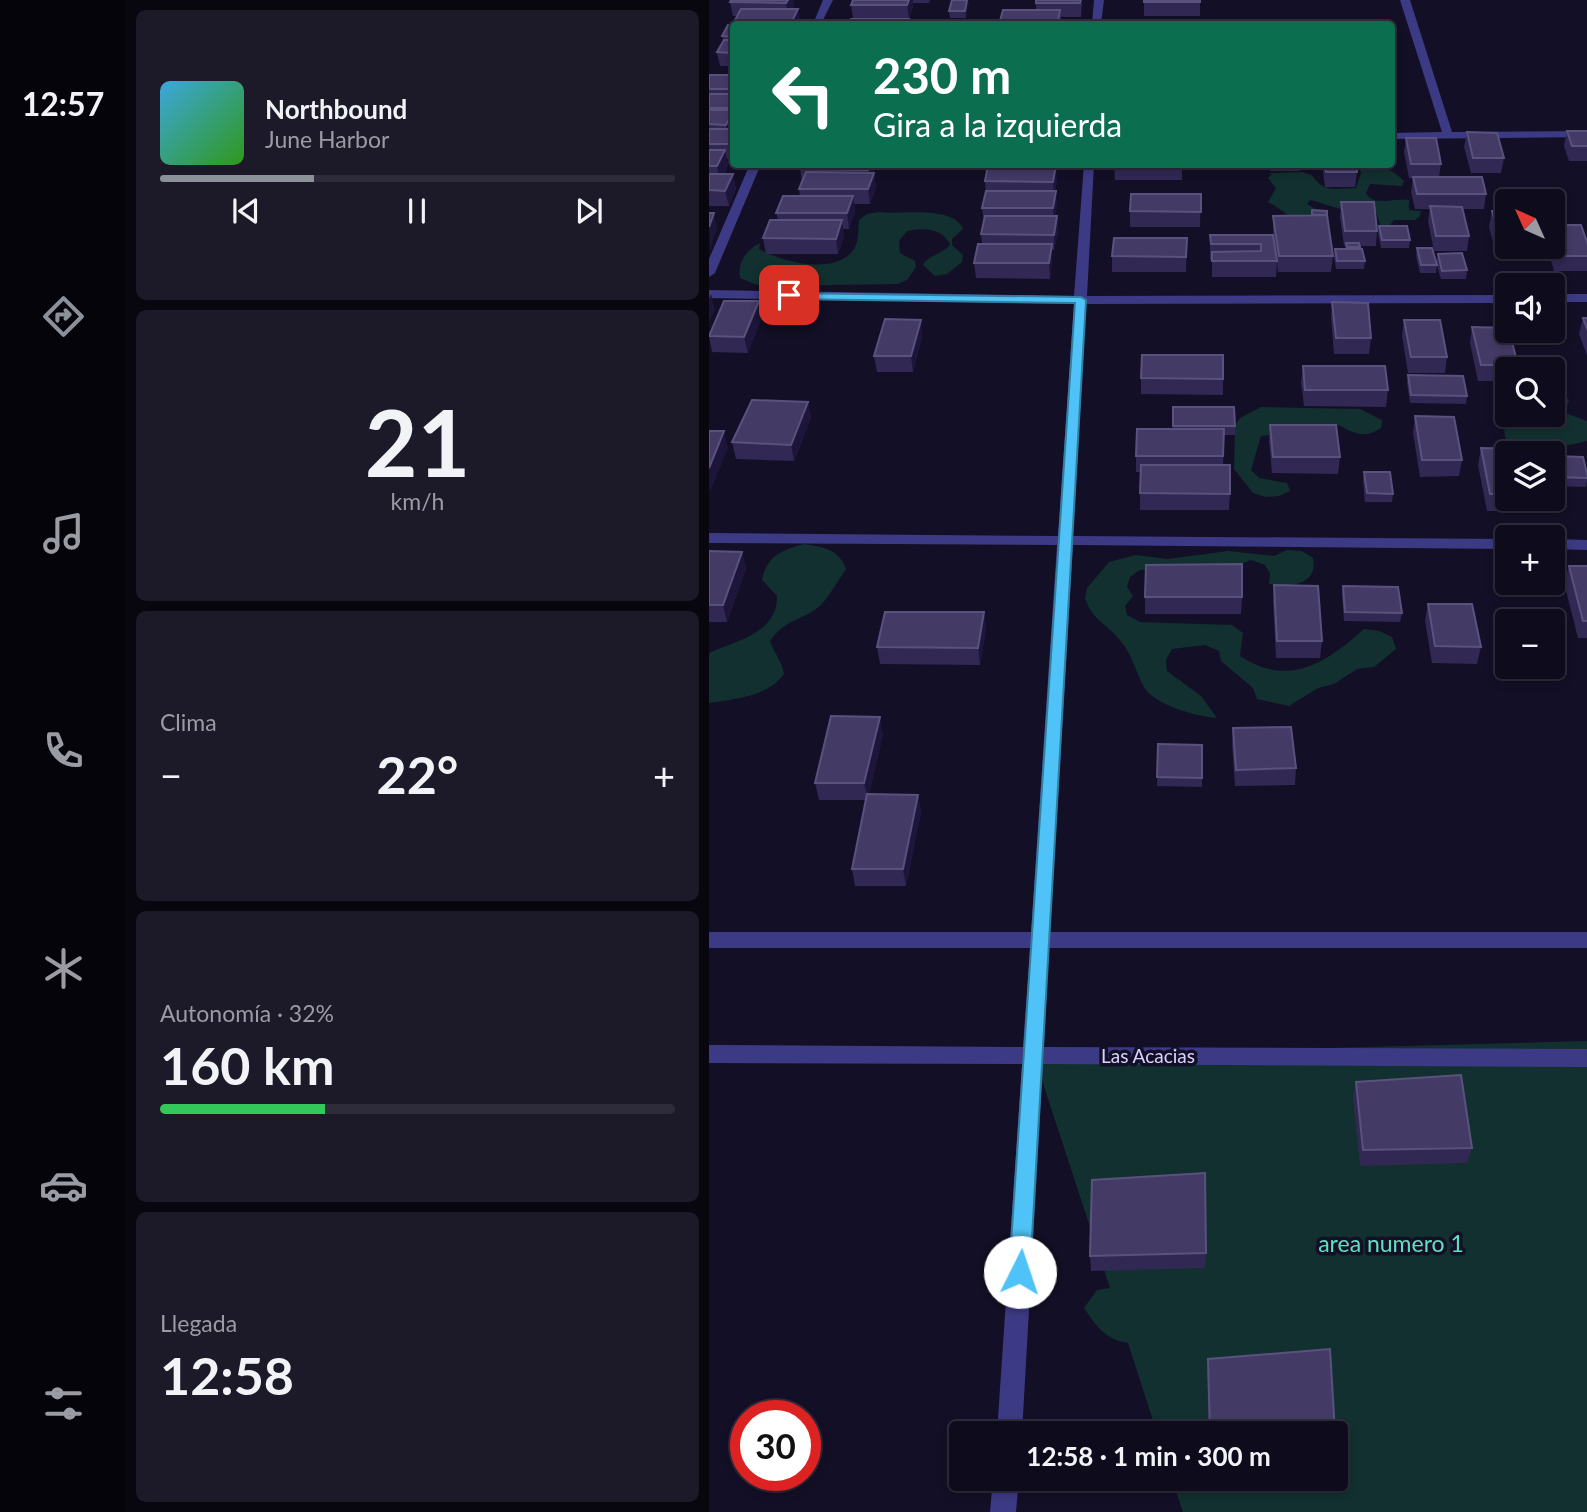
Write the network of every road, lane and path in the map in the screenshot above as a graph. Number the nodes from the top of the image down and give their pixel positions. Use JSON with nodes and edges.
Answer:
{"nodes":[{"id":1,"x":828,"y":0,"type":"edge"},
{"id":2,"x":1099,"y":0,"type":"edge"},
{"id":3,"x":1405,"y":0,"type":"edge"},
{"id":4,"x":818,"y":21,"type":"edge"},
{"id":5,"x":1097,"y":21,"type":"edge"},
{"id":6,"x":1587,"y":134,"type":"edge"},
{"id":7,"x":1395,"y":136,"type":"edge"},
{"id":8,"x":1448,"y":136,"type":"junction"},
{"id":9,"x":754,"y":168,"type":"edge"},
{"id":10,"x":1089,"y":168,"type":"edge"},
{"id":11,"x":709,"y":273,"type":"edge"},
{"id":12,"x":709,"y":294,"type":"edge"},
{"id":13,"x":1587,"y":298,"type":"edge"},
{"id":14,"x":1495,"y":299,"type":"edge"},
{"id":15,"x":1565,"y":299,"type":"edge"},
{"id":16,"x":1081,"y":300,"type":"junction"},
{"id":17,"x":709,"y":538,"type":"edge"},
{"id":18,"x":1065,"y":542,"type":"junction"},
{"id":19,"x":1495,"y":544,"type":"edge"},
{"id":20,"x":1565,"y":544,"type":"edge"},
{"id":21,"x":1587,"y":545,"type":"edge"},
{"id":22,"x":709,"y":940,"type":"edge"},
{"id":23,"x":1587,"y":940,"type":"edge"},
{"id":24,"x":1041,"y":942,"type":"junction"},
{"id":25,"x":709,"y":1054,"type":"edge"},
{"id":26,"x":1034,"y":1056,"type":"junction"},
{"id":27,"x":1587,"y":1058,"type":"edge"},
{"id":28,"x":1010,"y":1421,"type":"edge"},
{"id":29,"x":1005,"y":1491,"type":"edge"},
{"id":30,"x":1003,"y":1512,"type":"edge"}],
"edges":[{"from":1,"to":4,"type":"street"},
{"from":2,"to":5,"type":"street"},
{"from":3,"to":8,"type":"street"},
{"from":6,"to":8,"type":"street"},
{"from":7,"to":8,"type":"street"},
{"from":9,"to":11,"type":"street"},
{"from":10,"to":16,"type":"street"},
{"from":12,"to":16,"type":"street"},
{"from":13,"to":15,"type":"street"},
{"from":14,"to":16,"type":"street"},
{"from":16,"to":18,"type":"street"},
{"from":17,"to":18,"type":"street"},
{"from":18,"to":19,"type":"street"},
{"from":18,"to":24,"type":"street"},
{"from":20,"to":21,"type":"street"},
{"from":22,"to":24,"type":"street"},
{"from":23,"to":24,"type":"street"},
{"from":24,"to":26,"type":"street"},
{"from":25,"to":26,"type":"street","name":"Las Acacias"},
{"from":26,"to":27,"type":"street","name":"Las Acacias"},
{"from":26,"to":28,"type":"street"},
{"from":29,"to":30,"type":"street"}]}
